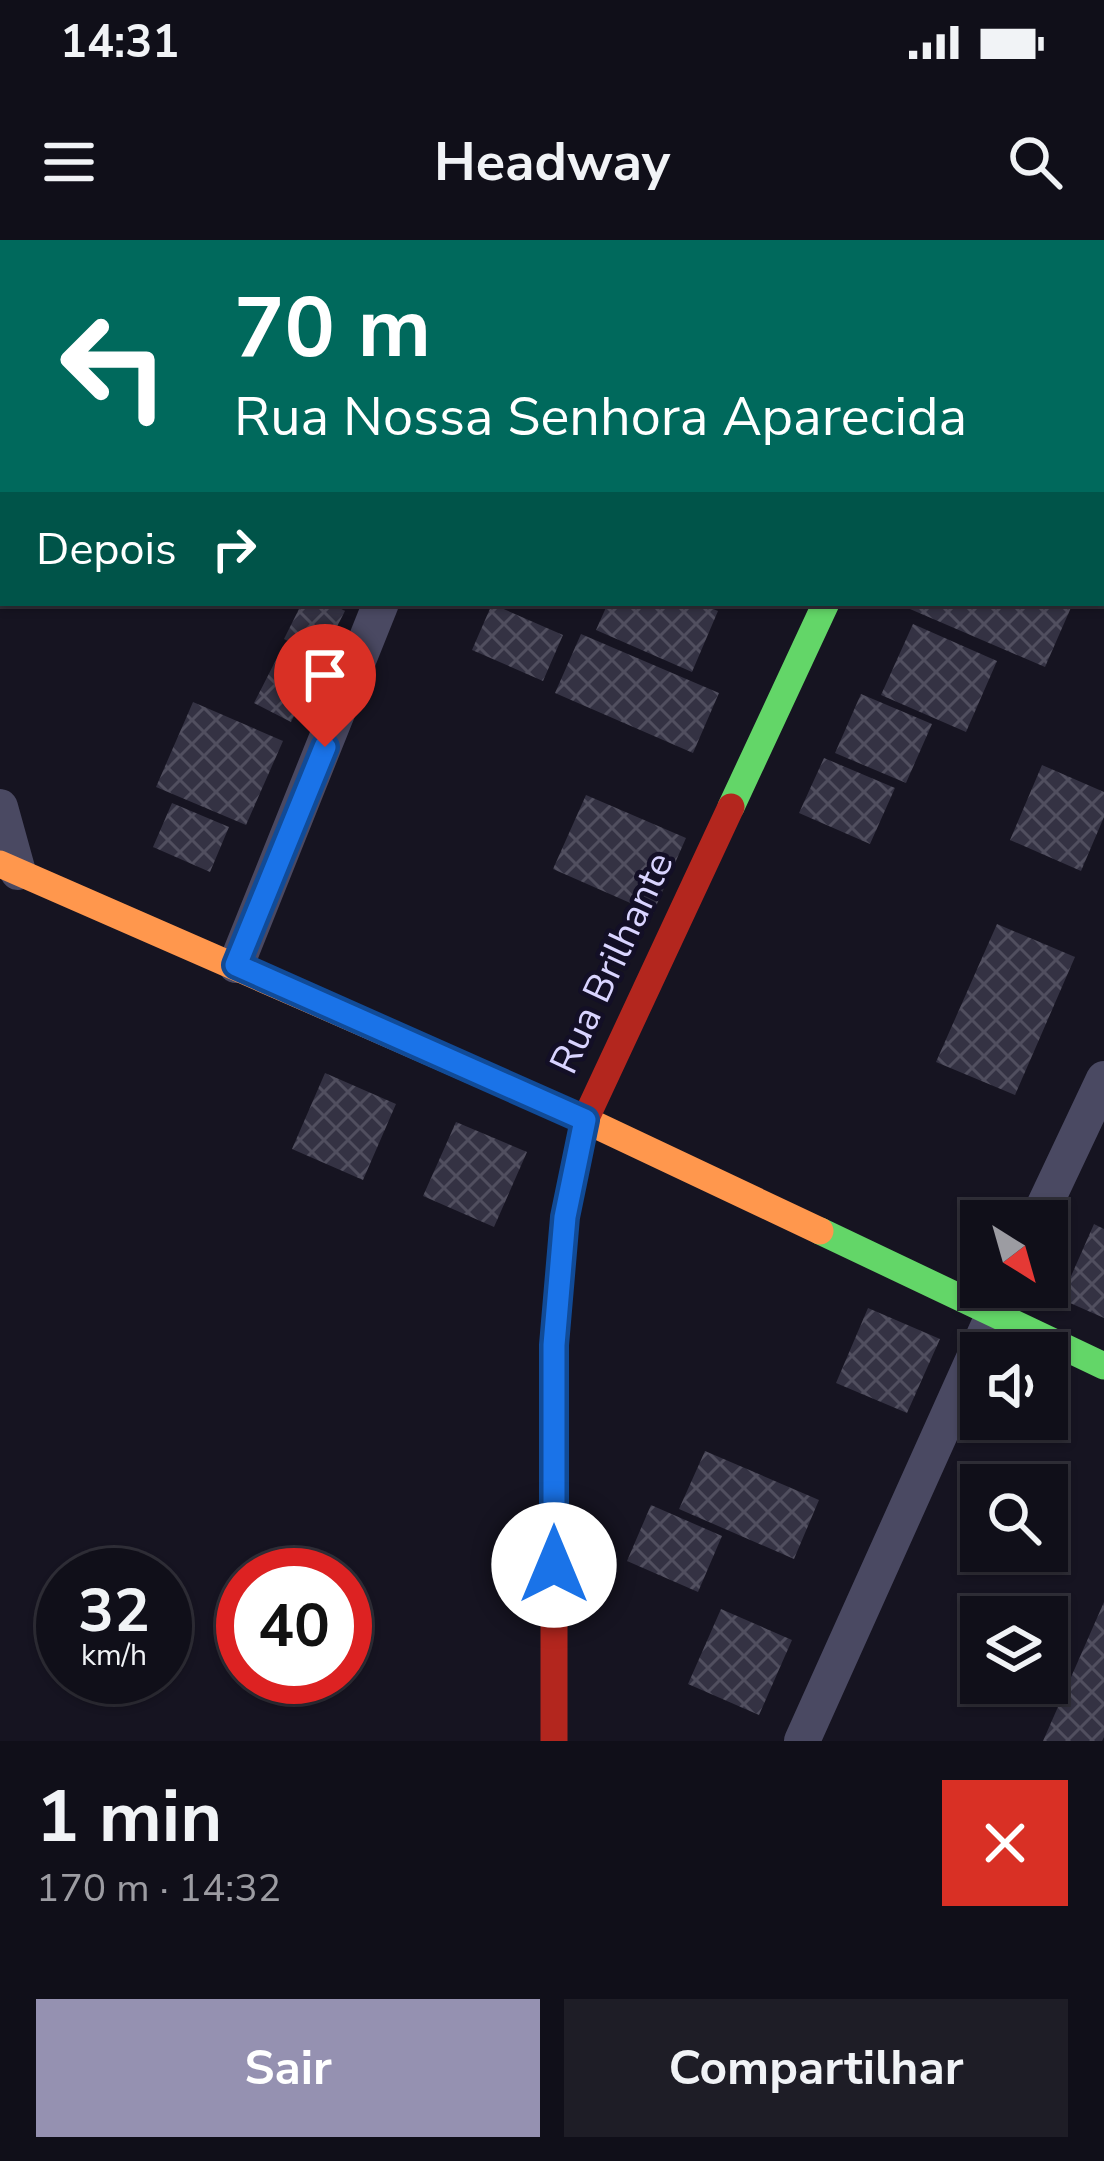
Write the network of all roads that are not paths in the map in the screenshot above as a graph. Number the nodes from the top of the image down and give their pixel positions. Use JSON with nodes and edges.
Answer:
{"nodes":[{"id":1,"x":380,"y":606,"type":"edge"},
{"id":2,"x":825,"y":606,"type":"edge"},
{"id":3,"x":0,"y":807,"type":"edge"},
{"id":4,"x":9,"y":868,"type":"edge"},
{"id":5,"x":236,"y":965,"type":"junction"},
{"id":6,"x":1104,"y":1079,"type":"edge"},
{"id":7,"x":585,"y":1120,"type":"junction"},
{"id":8,"x":1047,"y":1200,"type":"edge"},
{"id":9,"x":960,"y":1283,"type":"edge"},
{"id":10,"x":996,"y":1308,"type":"edge"},
{"id":11,"x":1013,"y":1308,"type":"edge"},
{"id":12,"x":1104,"y":1366,"type":"edge"},
{"id":13,"x":554,"y":1741,"type":"edge"},
{"id":14,"x":802,"y":1741,"type":"edge"}],
"edges":[{"from":1,"to":5,"type":"street"},
{"from":2,"to":7,"type":"street","name":"Rua Brilhante"},
{"from":3,"to":4,"type":"street"},
{"from":4,"to":5,"type":"street"},
{"from":5,"to":7,"type":"street"},
{"from":6,"to":8,"type":"street"},
{"from":7,"to":9,"type":"street"},
{"from":7,"to":13,"type":"street","name":"Rua Brilhante"},
{"from":10,"to":14,"type":"street"},
{"from":11,"to":12,"type":"street"}]}
